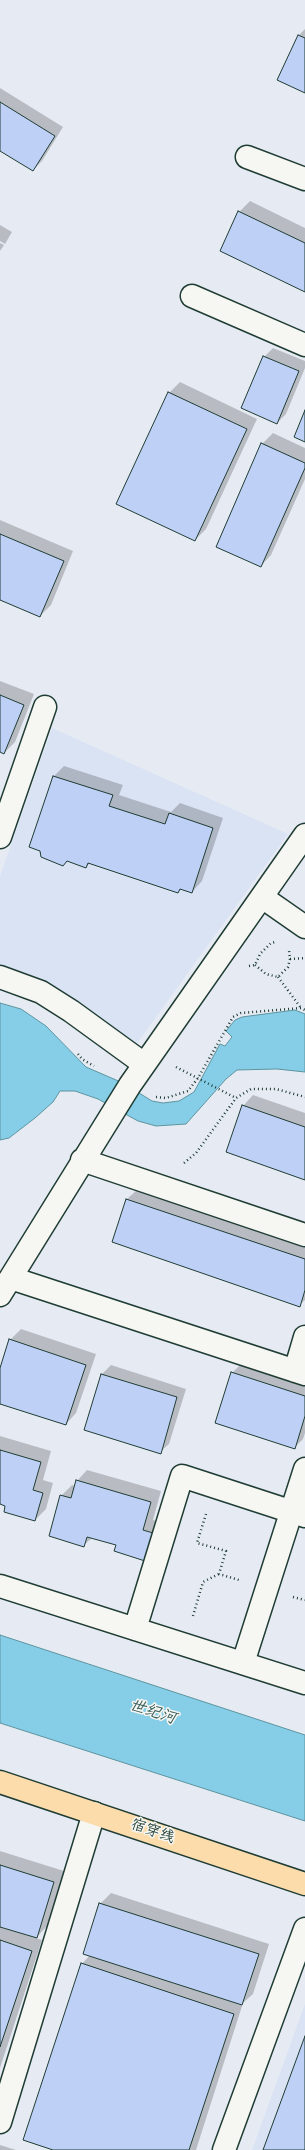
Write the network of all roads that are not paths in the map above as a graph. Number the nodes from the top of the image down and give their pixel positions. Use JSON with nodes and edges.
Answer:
{"nodes":[{"id":1,"x":247,"y":156,"type":"dead end"},
{"id":2,"x":305,"y":179,"type":"edge"},
{"id":3,"x":192,"y":296,"type":"dead end"},
{"id":4,"x":305,"y":345,"type":"edge"},
{"id":5,"x":46,"y":707,"type":"dead end"},
{"id":6,"x":6,"y":800,"type":"edge"},
{"id":7,"x":305,"y":835,"type":"edge"},
{"id":8,"x":0,"y":837,"type":"edge"},
{"id":9,"x":262,"y":897,"type":"junction"},
{"id":10,"x":305,"y":927,"type":"edge"},
{"id":11,"x":0,"y":976,"type":"edge"},
{"id":12,"x":144,"y":1064,"type":"junction"},
{"id":13,"x":82,"y":1160,"type":"junction"},
{"id":14,"x":305,"y":1235,"type":"edge"},
{"id":15,"x":5,"y":1287,"type":"edge"},
{"id":16,"x":305,"y":1337,"type":"edge"},
{"id":17,"x":300,"y":1372,"type":"edge"},
{"id":18,"x":305,"y":1469,"type":"edge"},
{"id":19,"x":298,"y":1514,"type":"edge"},
{"id":20,"x":0,"y":1586,"type":"edge"},
{"id":21,"x":135,"y":1629,"type":"junction"},
{"id":22,"x":243,"y":1663,"type":"junction"},
{"id":23,"x":305,"y":1683,"type":"edge"},
{"id":24,"x":0,"y":1782,"type":"edge"},
{"id":25,"x":94,"y":1813,"type":"junction"},
{"id":26,"x":305,"y":1884,"type":"edge"},
{"id":27,"x":305,"y":1929,"type":"edge"},
{"id":28,"x":0,"y":2122,"type":"edge"},
{"id":29,"x":224,"y":2150,"type":"edge"}],
"edges":[{"from":1,"to":2,"type":"street"},
{"from":3,"to":4,"type":"street"},
{"from":5,"to":6,"type":"street"},
{"from":6,"to":8,"type":"street"},
{"from":7,"to":9,"type":"street"},
{"from":9,"to":10,"type":"street"},
{"from":9,"to":12,"type":"street"},
{"from":11,"to":12,"type":"street"},
{"from":12,"to":13,"type":"street"},
{"from":13,"to":14,"type":"street"},
{"from":13,"to":15,"type":"street"},
{"from":15,"to":17,"type":"street"},
{"from":16,"to":17,"type":"street"},
{"from":18,"to":19,"type":"street"},
{"from":19,"to":21,"type":"street"},
{"from":19,"to":22,"type":"street"},
{"from":20,"to":21,"type":"street"},
{"from":21,"to":22,"type":"street"},
{"from":22,"to":23,"type":"street"},
{"from":24,"to":25,"type":"main road","name":"宿穿线"},
{"from":25,"to":26,"type":"main road","name":"宿穿线"},
{"from":25,"to":28,"type":"street"},
{"from":27,"to":29,"type":"street"}]}
